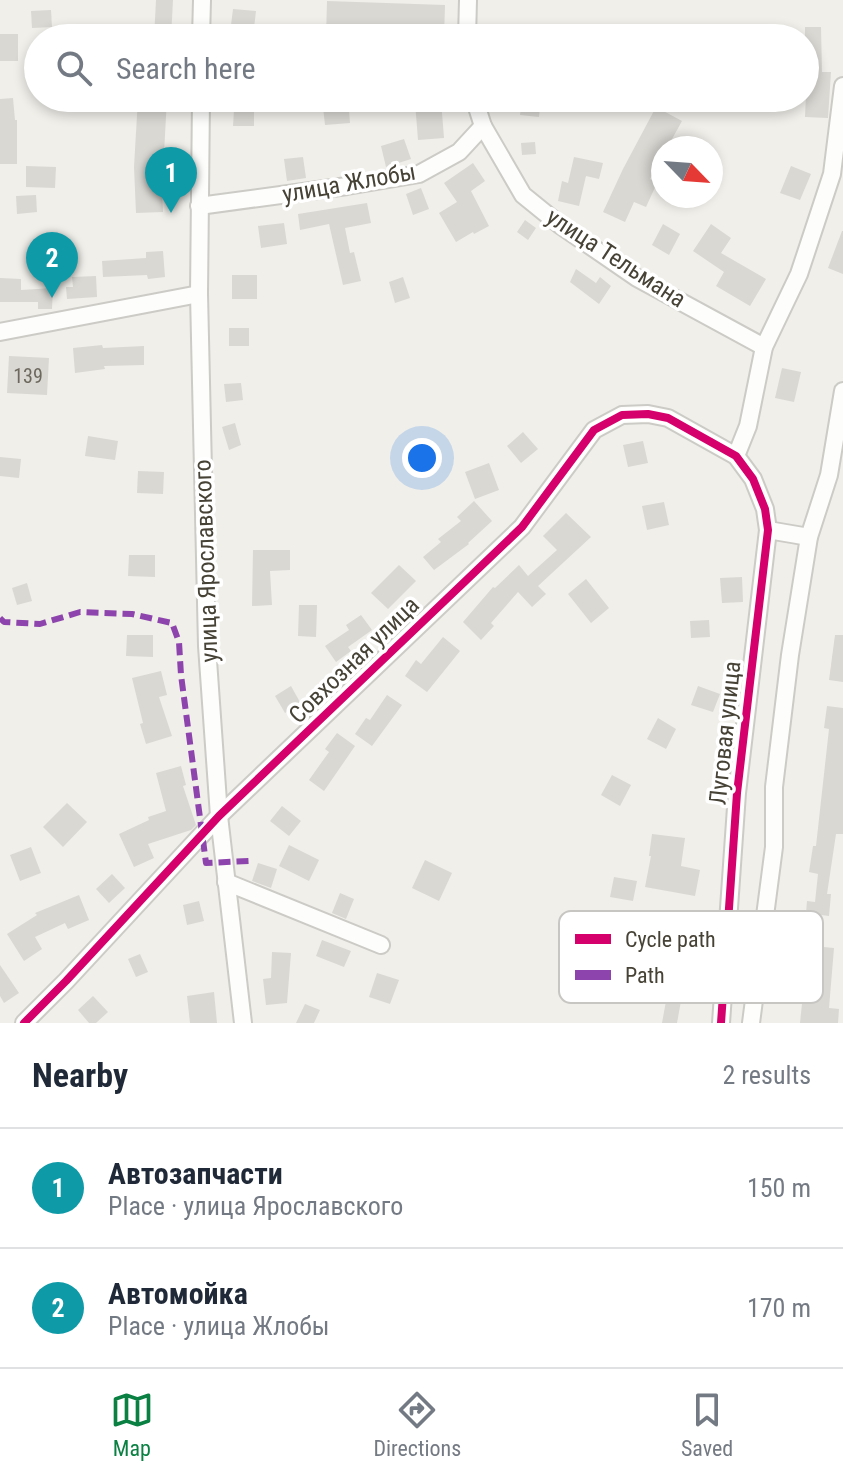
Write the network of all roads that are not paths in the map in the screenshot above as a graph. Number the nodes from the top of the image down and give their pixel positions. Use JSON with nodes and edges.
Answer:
{"nodes":[{"id":1,"x":202,"y":0,"type":"edge"},
{"id":2,"x":468,"y":0,"type":"edge"},
{"id":3,"x":201,"y":24,"type":"edge"},
{"id":4,"x":467,"y":24,"type":"edge"},
{"id":5,"x":843,"y":86,"type":"edge"},
{"id":6,"x":201,"y":112,"type":"edge"},
{"id":7,"x":478,"y":112,"type":"edge"},
{"id":8,"x":483,"y":126,"type":"junction"},
{"id":9,"x":199,"y":206,"type":"junction"},
{"id":10,"x":199,"y":294,"type":"junction"},
{"id":11,"x":0,"y":332,"type":"edge"},
{"id":12,"x":764,"y":347,"type":"junction"},
{"id":13,"x":843,"y":391,"type":"edge"},
{"id":14,"x":736,"y":456,"type":"junction"},
{"id":15,"x":768,"y":530,"type":"junction"},
{"id":16,"x":809,"y":537,"type":"junction"},
{"id":17,"x":219,"y":816,"type":"junction"},
{"id":18,"x":226,"y":882,"type":"junction"},
{"id":19,"x":729,"y":911,"type":"edge"},
{"id":20,"x":766,"y":911,"type":"edge"},
{"id":21,"x":381,"y":945,"type":"dead end"},
{"id":22,"x":722,"y":1003,"type":"edge"},
{"id":23,"x":754,"y":1003,"type":"edge"},
{"id":24,"x":24,"y":1023,"type":"edge"},
{"id":25,"x":243,"y":1023,"type":"edge"},
{"id":26,"x":721,"y":1023,"type":"edge"},
{"id":27,"x":751,"y":1023,"type":"edge"}],
"edges":[{"from":1,"to":3,"type":"street"},
{"from":2,"to":4,"type":"street"},
{"from":5,"to":12,"type":"street"},
{"from":6,"to":9,"type":"street","name":"улица Ярославского"},
{"from":7,"to":8,"type":"street","name":"улица Тельмана"},
{"from":8,"to":9,"type":"street","name":"улица Жлобы"},
{"from":8,"to":12,"type":"street","name":"улица Тельмана"},
{"from":9,"to":10,"type":"street","name":"улица Ярославского"},
{"from":10,"to":11,"type":"street"},
{"from":10,"to":17,"type":"street","name":"улица Ярославского"},
{"from":12,"to":14,"type":"street"},
{"from":13,"to":16,"type":"street"},
{"from":14,"to":15,"type":"street","name":"Луговая улица"},
{"from":14,"to":17,"type":"street","name":"Совхозная улица"},
{"from":15,"to":16,"type":"street"},
{"from":15,"to":19,"type":"street","name":"Луговая улица"},
{"from":16,"to":20,"type":"street"},
{"from":17,"to":18,"type":"street","name":"улица Ярославского"},
{"from":17,"to":24,"type":"street","name":"Совхозная улица"},
{"from":18,"to":21,"type":"street"},
{"from":18,"to":25,"type":"street","name":"улица Ярославского"},
{"from":22,"to":26,"type":"street","name":"Луговая улица"},
{"from":23,"to":27,"type":"street"}]}
